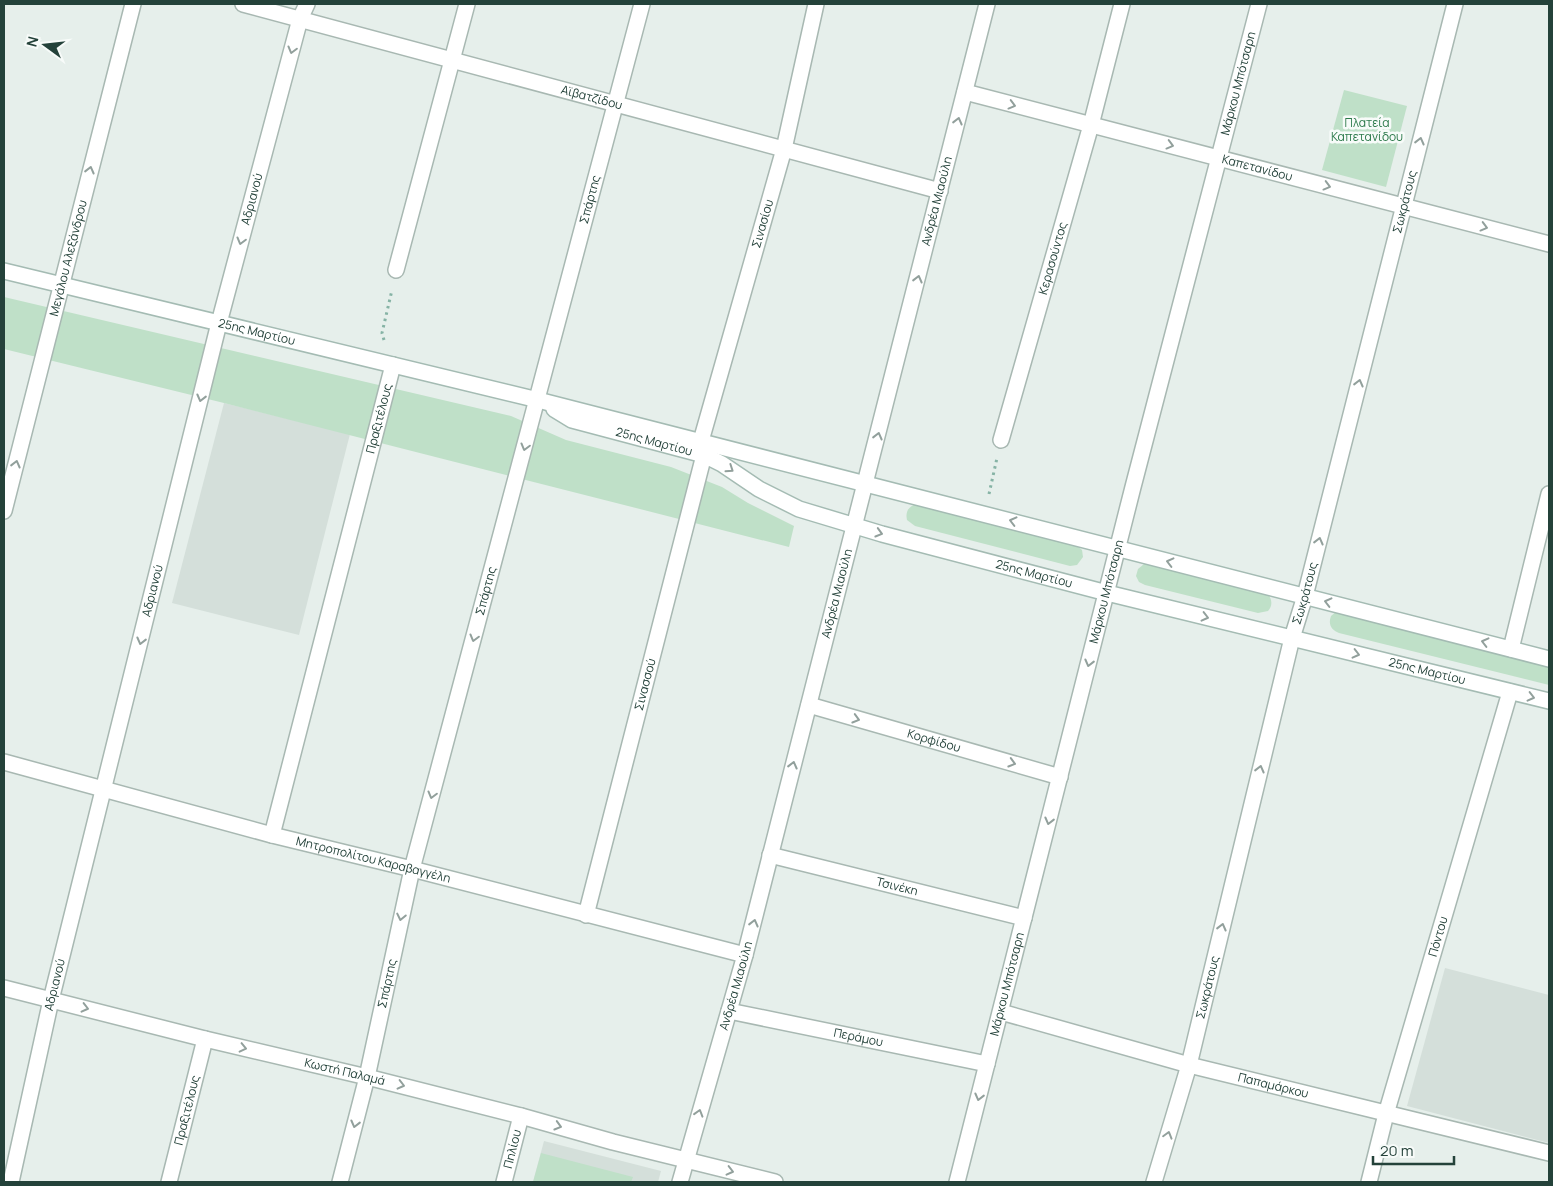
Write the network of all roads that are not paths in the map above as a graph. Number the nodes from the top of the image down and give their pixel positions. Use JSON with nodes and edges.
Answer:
{"nodes":[{"id":1,"x":133,"y":4,"type":"edge"},
{"id":2,"x":243,"y":4,"type":"edge"},
{"id":3,"x":307,"y":4,"type":"edge"},
{"id":4,"x":467,"y":4,"type":"edge"},
{"id":5,"x":642,"y":4,"type":"edge"},
{"id":6,"x":816,"y":4,"type":"edge"},
{"id":7,"x":988,"y":4,"type":"edge"},
{"id":8,"x":1122,"y":4,"type":"edge"},
{"id":9,"x":1259,"y":4,"type":"edge"},
{"id":10,"x":1455,"y":4,"type":"edge"},
{"id":11,"x":300,"y":19,"type":"junction"},
{"id":12,"x":453,"y":60,"type":"junction"},
{"id":13,"x":965,"y":92,"type":"junction"},
{"id":14,"x":616,"y":104,"type":"junction"},
{"id":15,"x":1091,"y":125,"type":"junction"},
{"id":16,"x":784,"y":149,"type":"junction"},
{"id":17,"x":1219,"y":158,"type":"junction"},
{"id":18,"x":940,"y":191,"type":"junction"},
{"id":19,"x":1404,"y":206,"type":"junction"},
{"id":20,"x":1549,"y":244,"type":"edge"},
{"id":21,"x":396,"y":270,"type":"road end"},
{"id":22,"x":4,"y":272,"type":"edge"},
{"id":23,"x":61,"y":285,"type":"junction"},
{"id":24,"x":220,"y":323,"type":"junction"},
{"id":25,"x":393,"y":365,"type":"junction"},
{"id":26,"x":538,"y":400,"type":"junction"},
{"id":27,"x":1001,"y":440,"type":"road end"},
{"id":28,"x":702,"y":448,"type":"junction"},
{"id":29,"x":866,"y":484,"type":"junction"},
{"id":30,"x":1549,"y":494,"type":"edge"},
{"id":31,"x":4,"y":511,"type":"edge"},
{"id":32,"x":855,"y":526,"type":"junction"},
{"id":33,"x":1118,"y":548,"type":"junction"},
{"id":34,"x":1107,"y":593,"type":"junction"},
{"id":35,"x":1305,"y":596,"type":"junction"},
{"id":36,"x":1292,"y":638,"type":"junction"},
{"id":37,"x":1511,"y":649,"type":"junction"},
{"id":38,"x":1549,"y":659,"type":"edge"},
{"id":39,"x":1510,"y":692,"type":"junction"},
{"id":40,"x":1549,"y":701,"type":"edge"},
{"id":41,"x":809,"y":705,"type":"junction"},
{"id":42,"x":4,"y":762,"type":"edge"},
{"id":43,"x":1060,"y":777,"type":"junction"},
{"id":44,"x":104,"y":790,"type":"junction"},
{"id":45,"x":272,"y":835,"type":"junction"},
{"id":46,"x":770,"y":855,"type":"junction"},
{"id":47,"x":412,"y":869,"type":"junction"},
{"id":48,"x":586,"y":915,"type":"junction"},
{"id":49,"x":1024,"y":918,"type":"junction"},
{"id":50,"x":745,"y":955,"type":"junction"},
{"id":51,"x":4,"y":988,"type":"edge"},
{"id":52,"x":51,"y":1000,"type":"junction"},
{"id":53,"x":730,"y":1011,"type":"junction"},
{"id":54,"x":1000,"y":1012,"type":"junction"},
{"id":55,"x":205,"y":1039,"type":"junction"},
{"id":56,"x":988,"y":1064,"type":"junction"},
{"id":57,"x":1189,"y":1065,"type":"junction"},
{"id":58,"x":367,"y":1077,"type":"junction"},
{"id":59,"x":1386,"y":1114,"type":"junction"},
{"id":60,"x":521,"y":1116,"type":"junction"},
{"id":61,"x":1549,"y":1153,"type":"edge"},
{"id":62,"x":686,"y":1160,"type":"junction"},
{"id":63,"x":10,"y":1182,"type":"edge"},
{"id":64,"x":169,"y":1182,"type":"edge"},
{"id":65,"x":340,"y":1182,"type":"edge"},
{"id":66,"x":504,"y":1182,"type":"edge"},
{"id":67,"x":680,"y":1182,"type":"edge"},
{"id":68,"x":775,"y":1182,"type":"edge"},
{"id":69,"x":958,"y":1182,"type":"edge"},
{"id":70,"x":1154,"y":1182,"type":"edge"},
{"id":71,"x":1369,"y":1182,"type":"edge"}],
"edges":[{"from":23,"to":1,"type":"street","name":"Μεγάλου Αλεξάνδρου","one_way":true},
{"from":2,"to":11,"type":"street","name":"Αϊβατζίδου"},
{"from":3,"to":11,"type":"street","name":"Αδριανού"},
{"from":4,"to":12,"type":"street"},
{"from":5,"to":14,"type":"street","name":"Σπάρτης"},
{"from":6,"to":16,"type":"street","name":"Σινασίου"},
{"from":7,"to":13,"type":"street","name":"Ανδρέα Μιαούλη"},
{"from":8,"to":15,"type":"street","name":"Κερασούντος"},
{"from":9,"to":17,"type":"street","name":"Μάρκου Μπότσαρη"},
{"from":19,"to":10,"type":"street","name":"Σωκράτους","one_way":true},
{"from":11,"to":12,"type":"street","name":"Αϊβατζίδου"},
{"from":11,"to":24,"type":"street","name":"Αδριανού","one_way":true},
{"from":12,"to":14,"type":"street","name":"Αϊβατζίδου"},
{"from":12,"to":21,"type":"street"},
{"from":13,"to":15,"type":"street","name":"Καπετανίδου","one_way":true},
{"from":18,"to":13,"type":"street","name":"Ανδρέα Μιαούλη","one_way":true},
{"from":14,"to":16,"type":"street","name":"Αϊβατζίδου"},
{"from":14,"to":26,"type":"street","name":"Σπάρτης"},
{"from":15,"to":17,"type":"street","name":"Καπετανίδου","one_way":true},
{"from":15,"to":27,"type":"street","name":"Κερασούντος"},
{"from":16,"to":18,"type":"street","name":"Αϊβατζίδου"},
{"from":16,"to":28,"type":"street","name":"Σινασίου"},
{"from":17,"to":19,"type":"street","name":"Καπετανίδου","one_way":true},
{"from":17,"to":33,"type":"street","name":"Μάρκου Μπότσαρη"},
{"from":29,"to":18,"type":"street","name":"Ανδρέα Μιαούλη","one_way":true},
{"from":19,"to":20,"type":"street","name":"Καπετανίδου","one_way":true},
{"from":35,"to":19,"type":"street","name":"Σωκράτους","one_way":true},
{"from":22,"to":23,"type":"street","name":"25ης Μαρτίου"},
{"from":23,"to":24,"type":"street","name":"25ης Μαρτίου"},
{"from":31,"to":23,"type":"street","name":"Μεγάλου Αλεξάνδρου","one_way":true},
{"from":24,"to":25,"type":"street","name":"25ης Μαρτίου"},
{"from":24,"to":44,"type":"street","name":"Αδριανού","one_way":true},
{"from":25,"to":26,"type":"street","name":"25ης Μαρτίου"},
{"from":25,"to":45,"type":"street","name":"Πραξιτέλους"},
{"from":26,"to":28,"type":"street","name":"25ης Μαρτίου"},
{"from":26,"to":47,"type":"street","name":"Σπάρτης","one_way":true},
{"from":28,"to":29,"type":"street","name":"25ης Μαρτίου"},
{"from":28,"to":32,"type":"street","name":"25ης Μαρτίου","one_way":true},
{"from":28,"to":48,"type":"street","name":"Σινασσού"},
{"from":29,"to":32,"type":"street","name":"Ανδρέα Μιαούλη"},
{"from":33,"to":29,"type":"street","name":"25ης Μαρτίου","one_way":true},
{"from":30,"to":37,"type":"street"},
{"from":32,"to":34,"type":"street","name":"25ης Μαρτίου","one_way":true},
{"from":32,"to":41,"type":"street","name":"Ανδρέα Μιαούλη"},
{"from":33,"to":34,"type":"street","name":"Μάρκου Μπότσαρη"},
{"from":35,"to":33,"type":"street","name":"25ης Μαρτίου","one_way":true},
{"from":34,"to":36,"type":"street","name":"25ης Μαρτίου","one_way":true},
{"from":34,"to":43,"type":"street","name":"Μάρκου Μπότσαρη","one_way":true},
{"from":35,"to":36,"type":"street","name":"Σωκράτους"},
{"from":37,"to":35,"type":"street","name":"25ης Μαρτίου","one_way":true},
{"from":36,"to":39,"type":"street","name":"25ης Μαρτίου","one_way":true},
{"from":57,"to":36,"type":"street","name":"Σωκράτους","one_way":true},
{"from":37,"to":38,"type":"street","name":"25ης Μαρτίου"},
{"from":39,"to":40,"type":"street","name":"25ης Μαρτίου","one_way":true},
{"from":39,"to":59,"type":"street","name":"Πόντου"},
{"from":41,"to":43,"type":"street","name":"Κορφίδου","one_way":true},
{"from":46,"to":41,"type":"street","name":"Ανδρέα Μιαούλη","one_way":true},
{"from":42,"to":44,"type":"street","name":"Μητροπολίτου Καραβαγγέλη"},
{"from":43,"to":49,"type":"street","name":"Μάρκου Μπότσαρη","one_way":true},
{"from":44,"to":45,"type":"street","name":"Μητροπολίτου Καραβαγγέλη"},
{"from":44,"to":52,"type":"street","name":"Αδριανού"},
{"from":45,"to":47,"type":"street","name":"Μητροπολίτου Καραβαγγέλη"},
{"from":46,"to":49,"type":"street","name":"Τσινέκη"},
{"from":50,"to":46,"type":"street","name":"Ανδρέα Μιαούλη","one_way":true},
{"from":47,"to":48,"type":"street","name":"Μητροπολίτου Καραβαγγέλη"},
{"from":47,"to":58,"type":"street","name":"Σπάρτης","one_way":true},
{"from":48,"to":50,"type":"street","name":"Μητροπολίτου Καραβαγγέλη"},
{"from":49,"to":54,"type":"street","name":"Μάρκου Μπότσαρη"},
{"from":50,"to":53,"type":"street","name":"Ανδρέα Μιαούλη"},
{"from":51,"to":52,"type":"street","name":"Κωστή Παλαμά"},
{"from":52,"to":55,"type":"street","name":"Κωστή Παλαμά","one_way":true},
{"from":52,"to":63,"type":"street","name":"Αδριανού"},
{"from":53,"to":56,"type":"street","name":"Περάμου"},
{"from":62,"to":53,"type":"street","name":"Ανδρέα Μιαούλη","one_way":true},
{"from":54,"to":56,"type":"street","name":"Μάρκου Μπότσαρη"},
{"from":54,"to":57,"type":"street","name":"Παπαμάρκου"},
{"from":55,"to":58,"type":"street","name":"Κωστή Παλαμά","one_way":true},
{"from":55,"to":64,"type":"street","name":"Πραξιτέλους"},
{"from":56,"to":69,"type":"street","name":"Μάρκου Μπότσαρη","one_way":true},
{"from":57,"to":59,"type":"street","name":"Παπαμάρκου"},
{"from":70,"to":57,"type":"street","name":"Σωκράτους","one_way":true},
{"from":58,"to":60,"type":"street","name":"Κωστή Παλαμά","one_way":true},
{"from":58,"to":65,"type":"street","name":"Σπάρτης","one_way":true},
{"from":59,"to":61,"type":"street","name":"Παπαμάρκου"},
{"from":59,"to":71,"type":"street","name":"Πόντου"},
{"from":60,"to":62,"type":"street","name":"Κωστή Παλαμά","one_way":true},
{"from":60,"to":66,"type":"street","name":"Πηλίου"},
{"from":62,"to":67,"type":"street","name":"Ανδρέα Μιαούλη"},
{"from":62,"to":68,"type":"street","name":"Κωστή Παλαμά","one_way":true}]}
